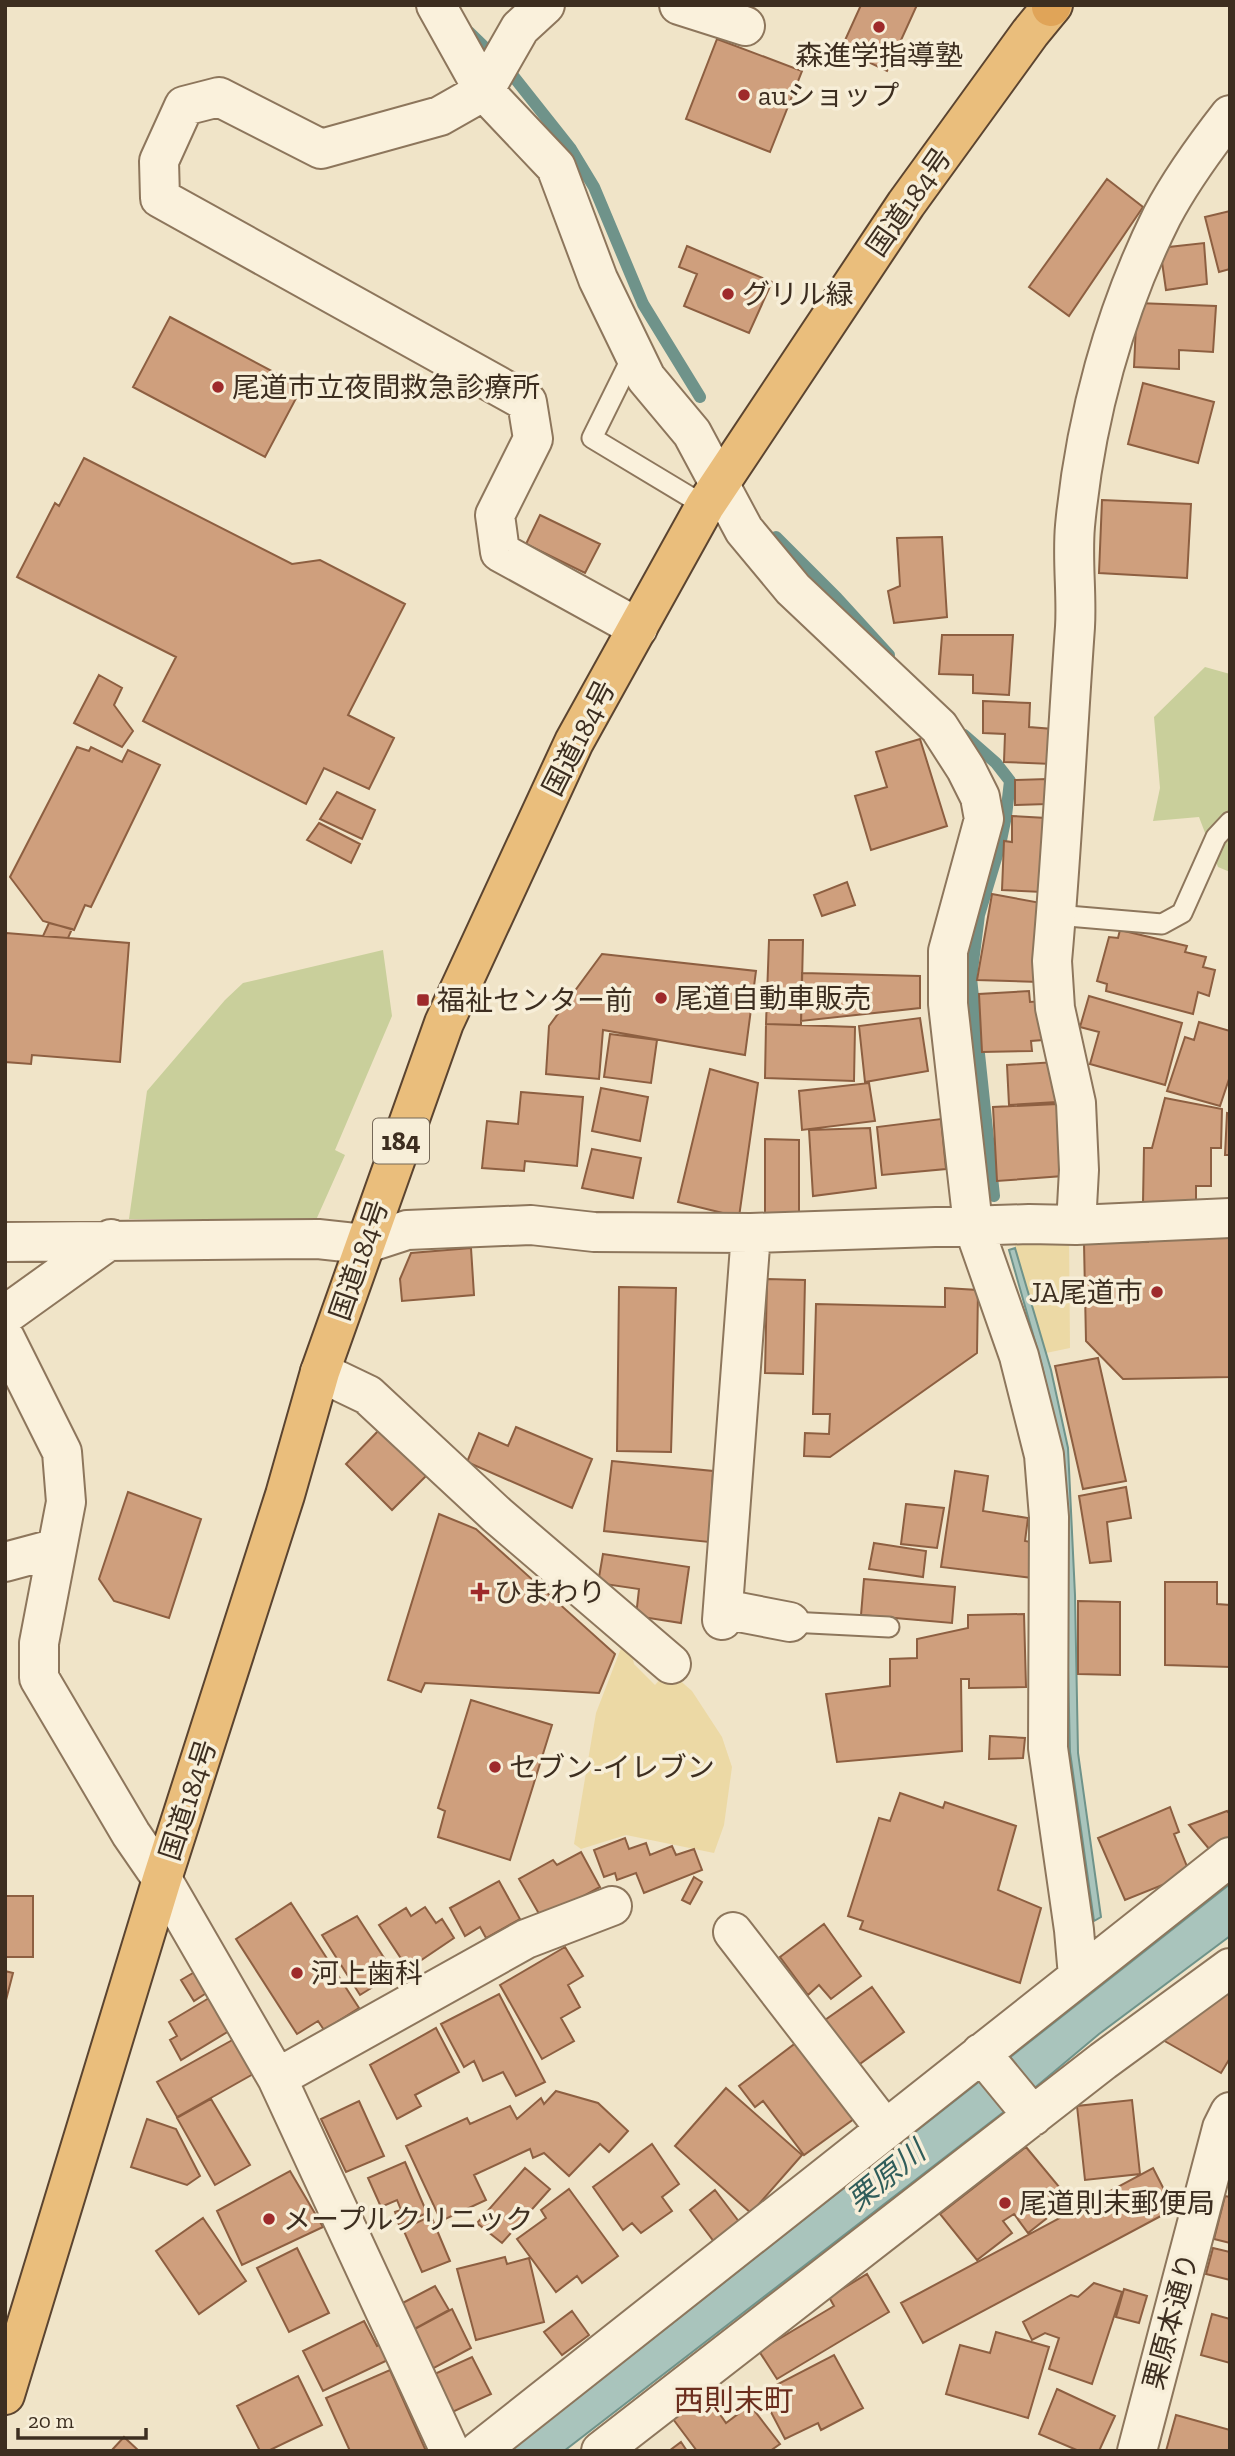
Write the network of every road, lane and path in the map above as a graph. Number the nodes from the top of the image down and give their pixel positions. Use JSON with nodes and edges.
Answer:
{"nodes":[{"id":1,"x":436,"y":5,"type":"edge"},
{"id":2,"x":545,"y":5,"type":"edge"},
{"id":3,"x":679,"y":5,"type":"edge"},
{"id":4,"x":1052,"y":6,"type":"edge"},
{"id":5,"x":745,"y":26,"type":"dead end"},
{"id":6,"x":495,"y":73,"type":"junction"},
{"id":7,"x":1225,"y":129,"type":"edge"},
{"id":8,"x":634,"y":354,"type":"junction"},
{"id":9,"x":712,"y":495,"type":"junction"},
{"id":10,"x":638,"y":628,"type":"junction"},
{"id":11,"x":1230,"y":822,"type":"edge"},
{"id":12,"x":1056,"y":915,"type":"junction"},
{"id":13,"x":1230,"y":1218,"type":"edge"},
{"id":14,"x":973,"y":1225,"type":"junction"},
{"id":15,"x":1076,"y":1225,"type":"junction"},
{"id":16,"x":751,"y":1233,"type":"junction"},
{"id":17,"x":111,"y":1239,"type":"junction"},
{"id":18,"x":5,"y":1242,"type":"edge"},
{"id":19,"x":365,"y":1244,"type":"junction"},
{"id":20,"x":5,"y":1315,"type":"edge"},
{"id":21,"x":5,"y":1338,"type":"edge"},
{"id":22,"x":320,"y":1372,"type":"junction"},
{"id":23,"x":57,"y":1548,"type":"junction"},
{"id":24,"x":5,"y":1562,"type":"edge"},
{"id":25,"x":790,"y":1622,"type":"joint"},
{"id":26,"x":889,"y":1627,"type":"dead end"},
{"id":27,"x":671,"y":1664,"type":"dead end"},
{"id":28,"x":1230,"y":1857,"type":"edge"},
{"id":29,"x":162,"y":1879,"type":"junction"},
{"id":30,"x":612,"y":1906,"type":"dead end"},
{"id":31,"x":733,"y":1932,"type":"dead end"},
{"id":32,"x":1230,"y":1968,"type":"edge"},
{"id":33,"x":1078,"y":1976,"type":"junction"},
{"id":34,"x":985,"y":2058,"type":"junction"},
{"id":35,"x":277,"y":2078,"type":"junction"},
{"id":36,"x":1028,"y":2111,"type":"junction"},
{"id":37,"x":1230,"y":2112,"type":"edge"},
{"id":38,"x":885,"y":2129,"type":"junction"},
{"id":39,"x":5,"y":2395,"type":"edge"},
{"id":40,"x":450,"y":2451,"type":"edge"},
{"id":41,"x":479,"y":2451,"type":"edge"},
{"id":42,"x":601,"y":2451,"type":"edge"},
{"id":43,"x":1137,"y":2451,"type":"edge"}],
"edges":[{"from":1,"to":6,"type":"street"},
{"from":2,"to":6,"type":"street"},
{"from":3,"to":5,"type":"street"},
{"from":4,"to":9,"type":"highway","name":"国道184号","number":"184"},
{"from":6,"to":8,"type":"street"},
{"from":6,"to":10,"type":"street"},
{"from":7,"to":12,"type":"street"},
{"from":8,"to":9,"type":"street"},
{"from":8,"to":9,"type":"lane"},
{"from":9,"to":10,"type":"highway","name":"国道184号","number":"184"},
{"from":9,"to":14,"type":"street"},
{"from":10,"to":19,"type":"highway","name":"国道184号","number":"184"},
{"from":11,"to":12,"type":"lane"},
{"from":12,"to":15,"type":"street"},
{"from":13,"to":15,"type":"street"},
{"from":14,"to":15,"type":"street"},
{"from":14,"to":16,"type":"street"},
{"from":14,"to":33,"type":"street"},
{"from":16,"to":19,"type":"street"},
{"from":16,"to":25,"type":"street"},
{"from":17,"to":18,"type":"street"},
{"from":17,"to":19,"type":"street"},
{"from":17,"to":20,"type":"street"},
{"from":19,"to":22,"type":"highway","name":"国道184号","number":"184"},
{"from":21,"to":23,"type":"street"},
{"from":22,"to":27,"type":"street"},
{"from":22,"to":29,"type":"highway","name":"国道184号","number":"184"},
{"from":23,"to":24,"type":"street"},
{"from":23,"to":29,"type":"street"},
{"from":25,"to":26,"type":"lane"},
{"from":28,"to":33,"type":"street"},
{"from":29,"to":35,"type":"street"},
{"from":29,"to":39,"type":"highway","name":"国道184号","number":"184"},
{"from":30,"to":35,"type":"street"},
{"from":31,"to":38,"type":"street"},
{"from":32,"to":36,"type":"street"},
{"from":33,"to":34,"type":"street"},
{"from":34,"to":36,"type":"street"},
{"from":34,"to":38,"type":"street"},
{"from":35,"to":40,"type":"street"},
{"from":36,"to":42,"type":"street"},
{"from":37,"to":43,"type":"street","name":"栗原本通り"},
{"from":38,"to":41,"type":"street"}]}
